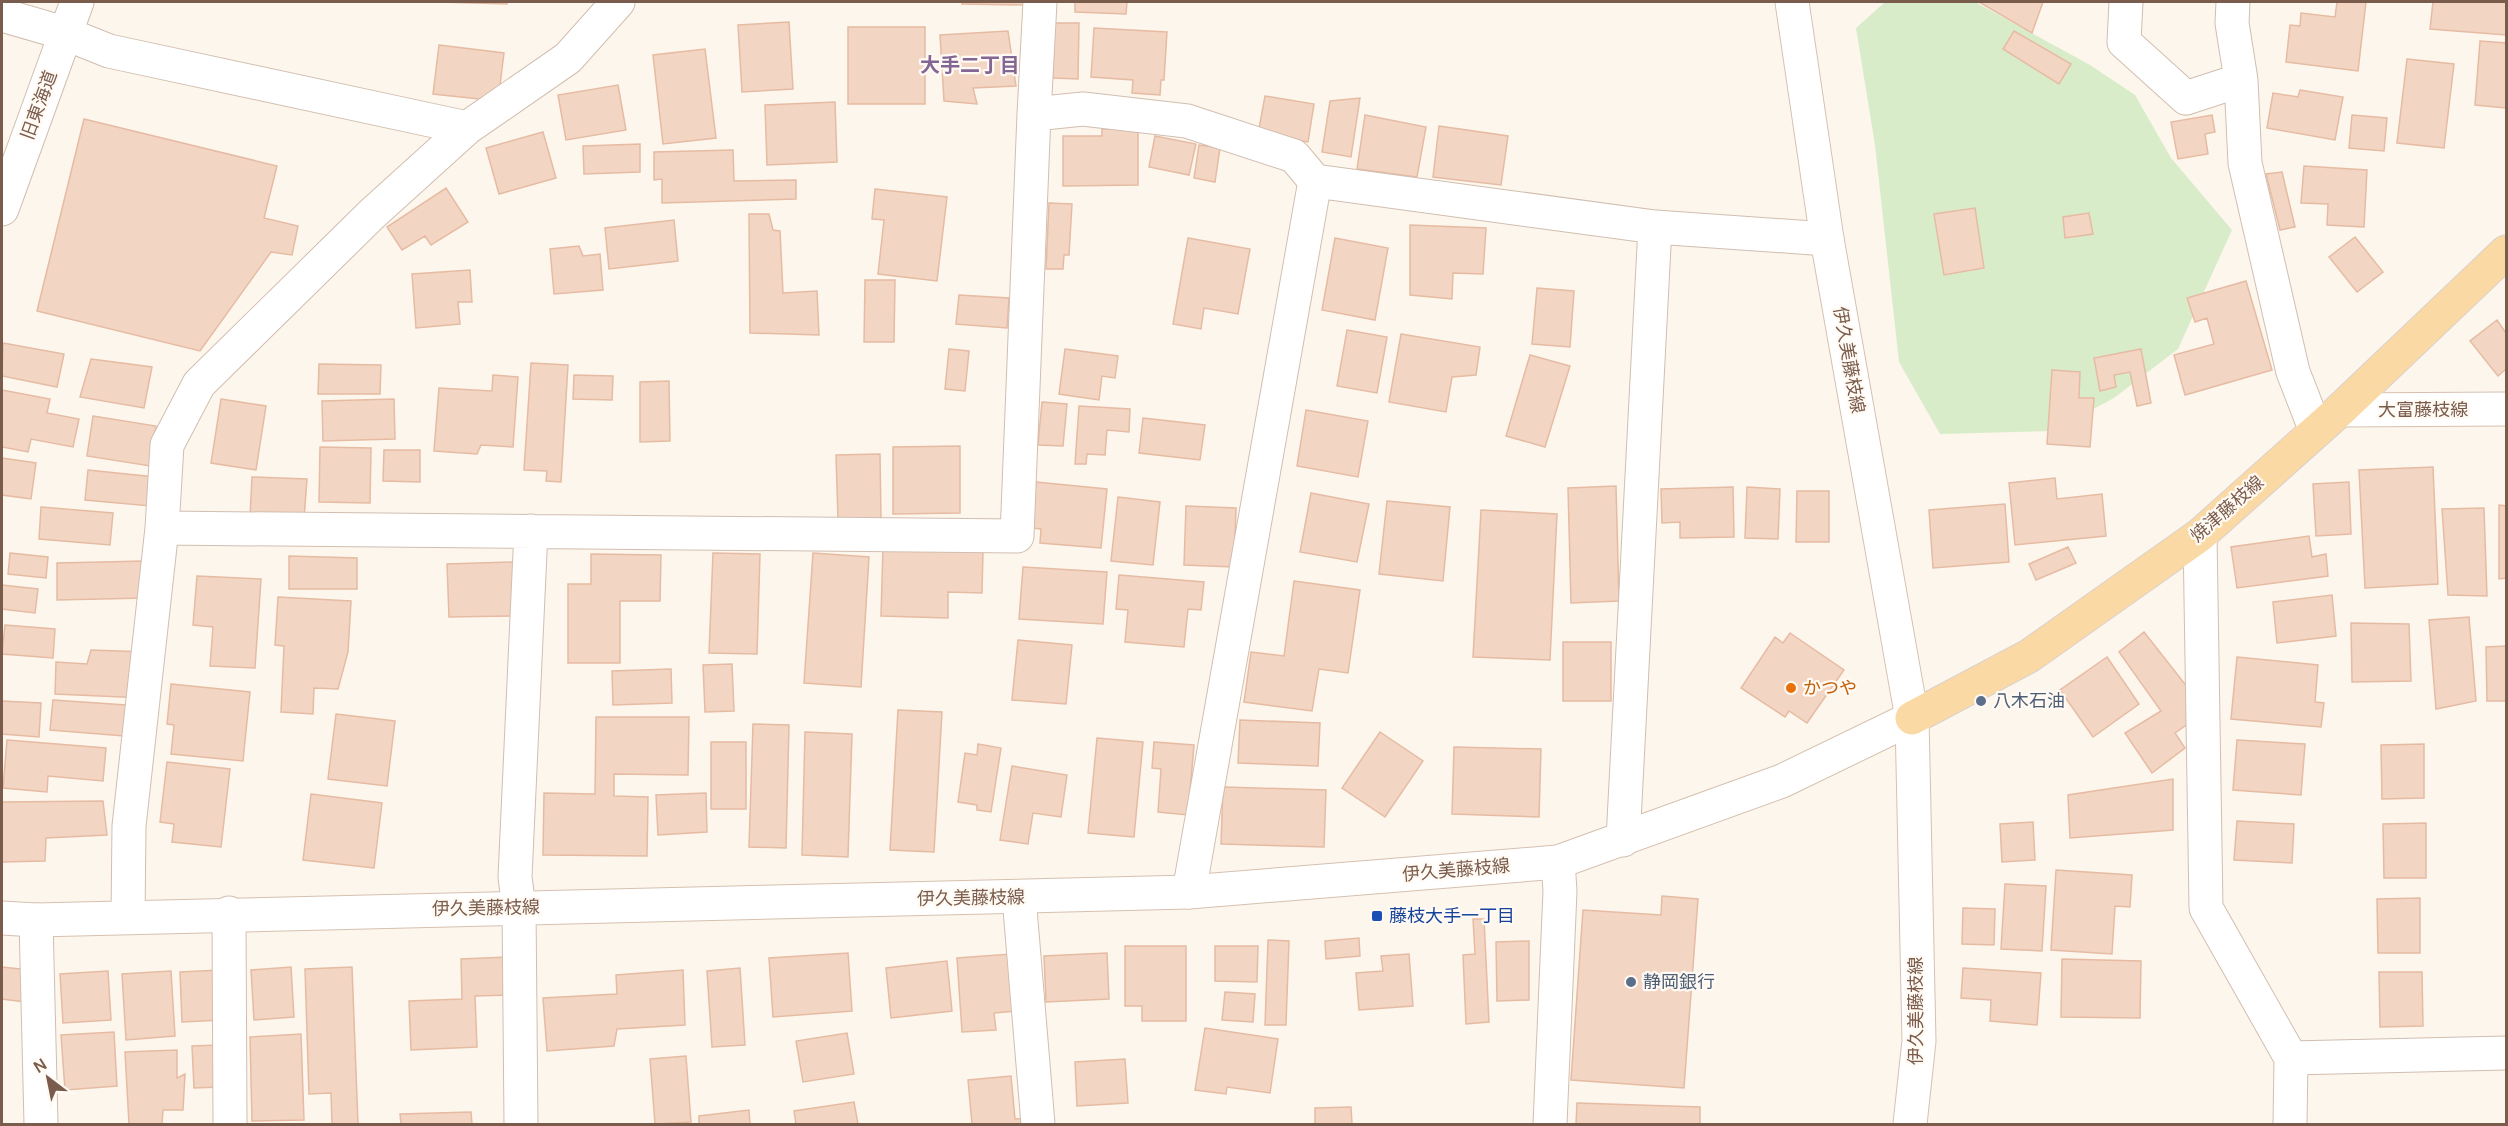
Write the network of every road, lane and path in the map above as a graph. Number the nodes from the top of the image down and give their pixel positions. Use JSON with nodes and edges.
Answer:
{"nodes":[{"id":1,"x":77,"y":2,"type":"edge"},
{"id":2,"x":618,"y":2,"type":"edge"},
{"id":3,"x":1040,"y":2,"type":"edge"},
{"id":4,"x":1792,"y":2,"type":"edge"},
{"id":5,"x":2126,"y":2,"type":"edge"},
{"id":6,"x":2232,"y":2,"type":"edge"},
{"id":7,"x":2,"y":15,"type":"edge"},
{"id":8,"x":64,"y":33,"type":"junction"},
{"id":9,"x":2241,"y":80,"type":"junction"},
{"id":10,"x":1034,"y":114,"type":"junction"},
{"id":11,"x":467,"y":128,"type":"junction"},
{"id":12,"x":1314,"y":181,"type":"junction"},
{"id":13,"x":2,"y":209,"type":"edge"},
{"id":14,"x":1655,"y":227,"type":"junction"},
{"id":15,"x":1827,"y":239,"type":"junction"},
{"id":16,"x":2506,"y":252,"type":"edge"},
{"id":17,"x":2506,"y":409,"type":"edge"},
{"id":18,"x":2340,"y":410,"type":"junction"},
{"id":19,"x":2316,"y":431,"type":"junction"},
{"id":20,"x":162,"y":528,"type":"junction"},
{"id":21,"x":531,"y":531,"type":"junction"},
{"id":22,"x":2200,"y":535,"type":"junction"},
{"id":23,"x":1912,"y":718,"type":"junction"},
{"id":24,"x":1623,"y":840,"type":"junction"},
{"id":25,"x":1558,"y":862,"type":"junction"},
{"id":26,"x":1189,"y":892,"type":"junction"},
{"id":27,"x":1019,"y":897,"type":"junction"},
{"id":28,"x":519,"y":908,"type":"junction"},
{"id":29,"x":229,"y":913,"type":"junction"},
{"id":30,"x":128,"y":917,"type":"junction"},
{"id":31,"x":2,"y":918,"type":"edge"},
{"id":32,"x":36,"y":920,"type":"junction"},
{"id":33,"x":2506,"y":1053,"type":"edge"},
{"id":34,"x":2290,"y":1058,"type":"junction"},
{"id":35,"x":41,"y":1125,"type":"edge"},
{"id":36,"x":230,"y":1125,"type":"edge"},
{"id":37,"x":521,"y":1125,"type":"edge"},
{"id":38,"x":1038,"y":1125,"type":"edge"},
{"id":39,"x":1550,"y":1125,"type":"edge"},
{"id":40,"x":1910,"y":1125,"type":"edge"},
{"id":41,"x":2290,"y":1125,"type":"edge"}],
"edges":[{"from":1,"to":8,"type":"street","name":"旧東海道"},
{"from":2,"to":11,"type":"street"},
{"from":3,"to":10,"type":"street"},
{"from":4,"to":15,"type":"street","name":"伊久美藤枝線"},
{"from":5,"to":9,"type":"street"},
{"from":6,"to":9,"type":"street"},
{"from":7,"to":8,"type":"street"},
{"from":8,"to":11,"type":"street"},
{"from":8,"to":13,"type":"street","name":"旧東海道"},
{"from":9,"to":19,"type":"street"},
{"from":10,"to":12,"type":"street"},
{"from":10,"to":21,"type":"street"},
{"from":11,"to":20,"type":"street"},
{"from":12,"to":14,"type":"street"},
{"from":12,"to":26,"type":"street"},
{"from":14,"to":15,"type":"street"},
{"from":14,"to":24,"type":"street"},
{"from":15,"to":23,"type":"street","name":"伊久美藤枝線"},
{"from":16,"to":18,"type":"main road","name":"焼津藤枝線"},
{"from":17,"to":18,"type":"street","name":"大富藤枝線"},
{"from":18,"to":19,"type":"main road","name":"焼津藤枝線"},
{"from":19,"to":22,"type":"main road","name":"焼津藤枝線"},
{"from":20,"to":21,"type":"street"},
{"from":20,"to":30,"type":"street"},
{"from":21,"to":28,"type":"street"},
{"from":22,"to":23,"type":"main road","name":"焼津藤枝線"},
{"from":22,"to":34,"type":"street"},
{"from":23,"to":24,"type":"street","name":"伊久美藤枝線"},
{"from":23,"to":40,"type":"street","name":"伊久美藤枝線"},
{"from":24,"to":25,"type":"street","name":"伊久美藤枝線"},
{"from":25,"to":26,"type":"street","name":"伊久美藤枝線"},
{"from":25,"to":39,"type":"street"},
{"from":26,"to":27,"type":"street","name":"伊久美藤枝線"},
{"from":27,"to":28,"type":"street","name":"伊久美藤枝線"},
{"from":27,"to":38,"type":"street"},
{"from":28,"to":29,"type":"street","name":"伊久美藤枝線"},
{"from":28,"to":37,"type":"street"},
{"from":29,"to":30,"type":"street","name":"伊久美藤枝線"},
{"from":29,"to":36,"type":"street"},
{"from":30,"to":32,"type":"street","name":"伊久美藤枝線"},
{"from":31,"to":32,"type":"street","name":"伊久美藤枝線"},
{"from":32,"to":35,"type":"street"},
{"from":33,"to":34,"type":"street"},
{"from":34,"to":41,"type":"street"}]}
